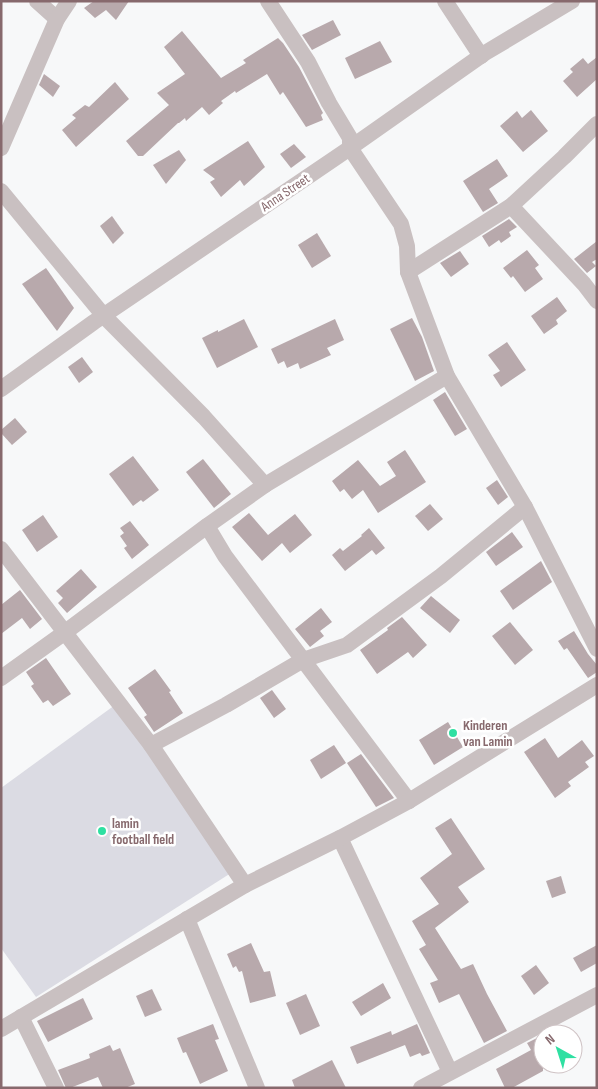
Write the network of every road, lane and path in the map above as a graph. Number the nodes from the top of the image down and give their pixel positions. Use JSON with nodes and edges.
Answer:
{"nodes":[{"id":1,"x":37,"y":1,"type":"edge"},
{"id":2,"x":69,"y":1,"type":"edge"},
{"id":3,"x":268,"y":1,"type":"edge"},
{"id":4,"x":444,"y":1,"type":"edge"},
{"id":5,"x":572,"y":1,"type":"edge"},
{"id":6,"x":57,"y":19,"type":"junction"},
{"id":7,"x":481,"y":56,"type":"junction"},
{"id":8,"x":597,"y":124,"type":"edge"},
{"id":9,"x":1,"y":148,"type":"edge"},
{"id":10,"x":350,"y":148,"type":"junction"},
{"id":11,"x":1,"y":191,"type":"edge"},
{"id":12,"x":511,"y":206,"type":"junction"},
{"id":13,"x":408,"y":272,"type":"junction"},
{"id":14,"x":597,"y":302,"type":"edge"},
{"id":15,"x":104,"y":316,"type":"junction"},
{"id":16,"x":447,"y":376,"type":"junction"},
{"id":17,"x":1,"y":389,"type":"edge"},
{"id":18,"x":264,"y":485,"type":"junction"},
{"id":19,"x":525,"y":507,"type":"junction"},
{"id":20,"x":207,"y":526,"type":"junction"},
{"id":21,"x":1,"y":549,"type":"edge"},
{"id":22,"x":64,"y":633,"type":"junction"},
{"id":23,"x":597,"y":649,"type":"edge"},
{"id":24,"x":303,"y":660,"type":"junction"},
{"id":25,"x":1,"y":678,"type":"edge"},
{"id":26,"x":597,"y":685,"type":"edge"},
{"id":27,"x":151,"y":745,"type":"junction"},
{"id":28,"x":410,"y":802,"type":"junction"},
{"id":29,"x":340,"y":838,"type":"junction"},
{"id":30,"x":245,"y":885,"type":"junction"},
{"id":31,"x":188,"y":919,"type":"junction"},
{"id":32,"x":597,"y":995,"type":"edge"},
{"id":33,"x":21,"y":1017,"type":"junction"},
{"id":34,"x":1,"y":1029,"type":"edge"},
{"id":35,"x":450,"y":1072,"type":"junction"},
{"id":36,"x":56,"y":1088,"type":"edge"},
{"id":37,"x":257,"y":1088,"type":"edge"},
{"id":38,"x":421,"y":1088,"type":"edge"}],
"edges":[{"from":1,"to":6,"type":"street"},
{"from":2,"to":6,"type":"street"},
{"from":3,"to":10,"type":"street"},
{"from":4,"to":7,"type":"street"},
{"from":5,"to":7,"type":"street","name":"Anna Street"},
{"from":6,"to":9,"type":"street"},
{"from":7,"to":10,"type":"street","name":"Anna Street"},
{"from":8,"to":12,"type":"street"},
{"from":10,"to":13,"type":"street"},
{"from":10,"to":15,"type":"street","name":"Anna Street"},
{"from":11,"to":15,"type":"street"},
{"from":12,"to":13,"type":"street"},
{"from":12,"to":14,"type":"street"},
{"from":13,"to":16,"type":"street"},
{"from":15,"to":17,"type":"street","name":"Anna Street"},
{"from":15,"to":18,"type":"street"},
{"from":16,"to":18,"type":"street"},
{"from":16,"to":19,"type":"street"},
{"from":18,"to":20,"type":"street"},
{"from":19,"to":23,"type":"street"},
{"from":19,"to":24,"type":"street"},
{"from":20,"to":22,"type":"street"},
{"from":20,"to":24,"type":"street"},
{"from":21,"to":22,"type":"street"},
{"from":22,"to":25,"type":"street"},
{"from":22,"to":27,"type":"street"},
{"from":24,"to":27,"type":"street"},
{"from":24,"to":28,"type":"street"},
{"from":26,"to":28,"type":"street"},
{"from":27,"to":30,"type":"street"},
{"from":28,"to":29,"type":"street"},
{"from":29,"to":30,"type":"street"},
{"from":29,"to":35,"type":"street"},
{"from":30,"to":31,"type":"street"},
{"from":31,"to":33,"type":"street"},
{"from":31,"to":37,"type":"street"},
{"from":32,"to":35,"type":"street"},
{"from":33,"to":34,"type":"street"},
{"from":33,"to":36,"type":"street"},
{"from":35,"to":38,"type":"street"}]}
